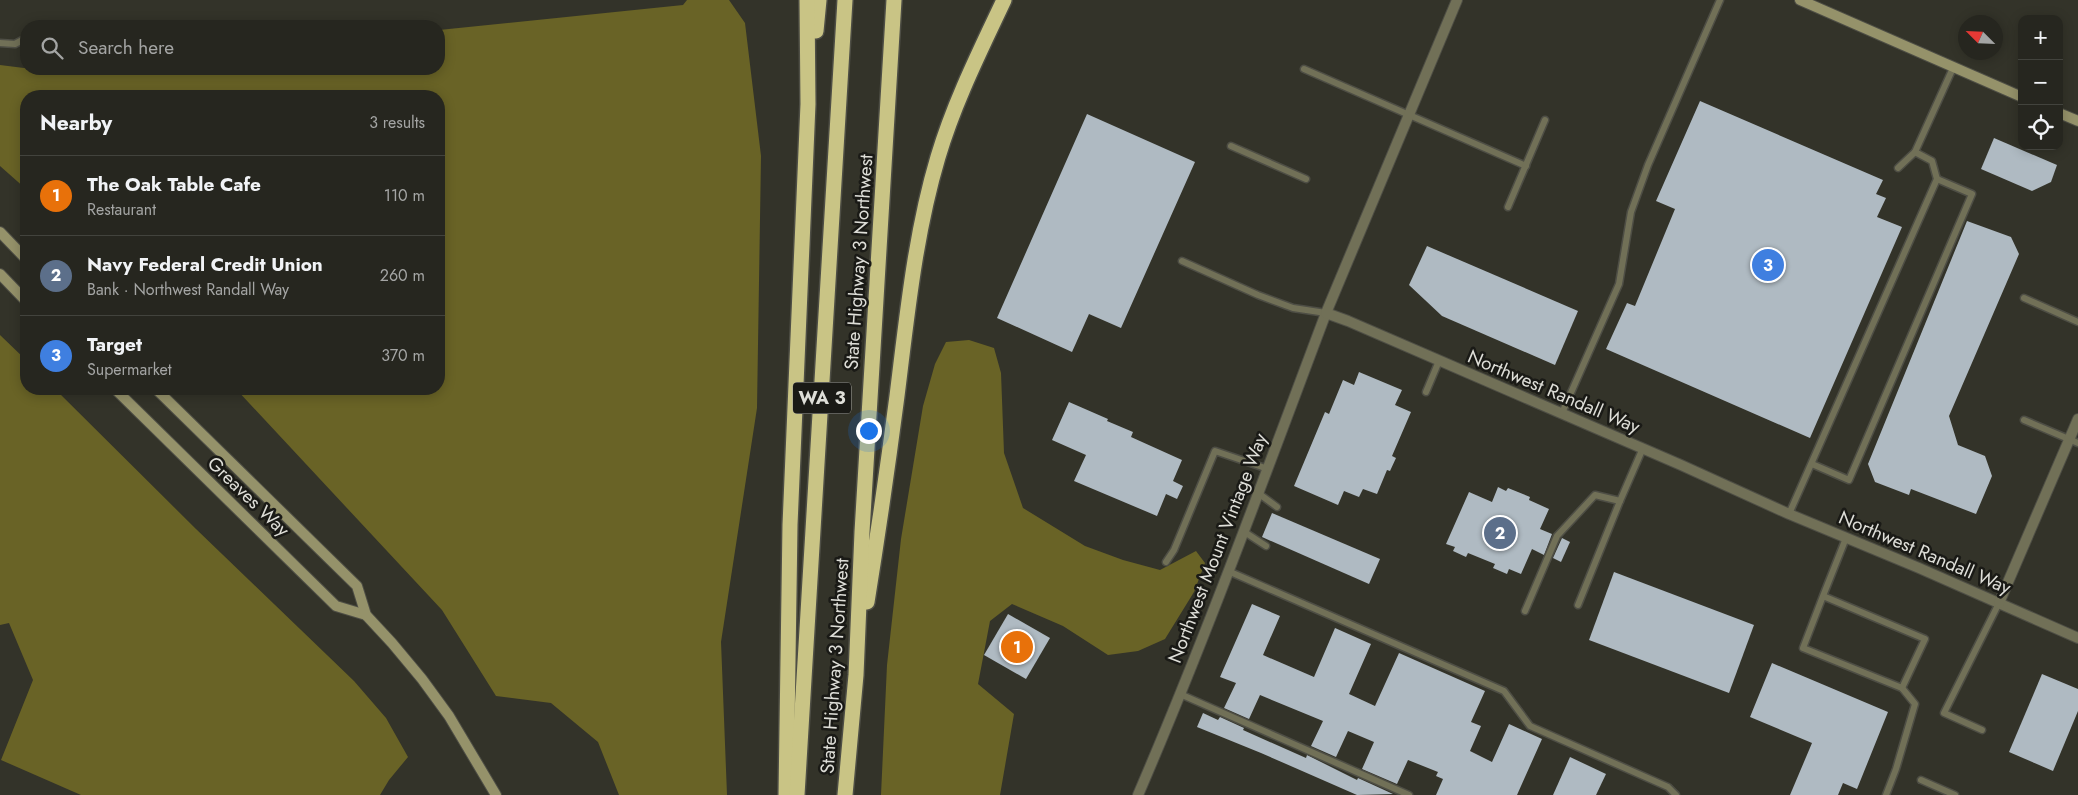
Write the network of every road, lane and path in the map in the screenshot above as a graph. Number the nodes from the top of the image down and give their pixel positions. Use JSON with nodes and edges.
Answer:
{"nodes":[{"id":1,"x":807,"y":0,"type":"edge"},
{"id":2,"x":818,"y":0,"type":"edge"},
{"id":3,"x":845,"y":0,"type":"edge"},
{"id":4,"x":894,"y":0,"type":"edge"},
{"id":5,"x":1004,"y":0,"type":"edge"},
{"id":6,"x":1457,"y":0,"type":"edge"},
{"id":7,"x":1720,"y":0,"type":"edge"},
{"id":8,"x":1800,"y":0,"type":"edge"},
{"id":9,"x":20,"y":41,"type":"edge"},
{"id":10,"x":0,"y":43,"type":"edge"},
{"id":11,"x":1953,"y":68,"type":"junction"},
{"id":12,"x":1304,"y":69,"type":"dead end"},
{"id":13,"x":2018,"y":95,"type":"edge"},
{"id":14,"x":808,"y":104,"type":"junction"},
{"id":15,"x":1408,"y":115,"type":"junction"},
{"id":16,"x":2063,"y":115,"type":"edge"},
{"id":17,"x":1545,"y":120,"type":"dead end"},
{"id":18,"x":2078,"y":122,"type":"edge"},
{"id":19,"x":1231,"y":146,"type":"dead end"},
{"id":20,"x":1915,"y":152,"type":"junction"},
{"id":21,"x":1526,"y":166,"type":"junction"},
{"id":22,"x":1898,"y":168,"type":"dead end"},
{"id":23,"x":1306,"y":179,"type":"dead end"},
{"id":24,"x":1938,"y":179,"type":"junction"},
{"id":25,"x":1508,"y":207,"type":"dead end"},
{"id":26,"x":0,"y":232,"type":"edge"},
{"id":27,"x":20,"y":253,"type":"edge"},
{"id":28,"x":1182,"y":261,"type":"dead end"},
{"id":29,"x":0,"y":274,"type":"edge"},
{"id":30,"x":20,"y":295,"type":"edge"},
{"id":31,"x":2024,"y":298,"type":"dead end"},
{"id":32,"x":1326,"y":313,"type":"junction"},
{"id":33,"x":2078,"y":322,"type":"edge"},
{"id":34,"x":1439,"y":361,"type":"junction"},
{"id":35,"x":1426,"y":392,"type":"dead end"},
{"id":36,"x":121,"y":395,"type":"edge"},
{"id":37,"x":162,"y":395,"type":"edge"},
{"id":38,"x":1562,"y":413,"type":"junction"},
{"id":39,"x":2024,"y":420,"type":"dead end"},
{"id":40,"x":2078,"y":420,"type":"edge"},
{"id":41,"x":2073,"y":441,"type":"edge"},
{"id":42,"x":1643,"y":448,"type":"junction"},
{"id":43,"x":1812,"y":464,"type":"junction"},
{"id":44,"x":1268,"y":468,"type":"junction"},
{"id":45,"x":1258,"y":493,"type":"junction"},
{"id":46,"x":1620,"y":501,"type":"junction"},
{"id":47,"x":1277,"y":507,"type":"dead end"},
{"id":48,"x":1789,"y":514,"type":"junction"},
{"id":49,"x":1243,"y":531,"type":"junction"},
{"id":50,"x":1846,"y":538,"type":"junction"},
{"id":51,"x":1266,"y":546,"type":"dead end"},
{"id":52,"x":1166,"y":562,"type":"dead end"},
{"id":53,"x":1228,"y":571,"type":"junction"},
{"id":54,"x":1823,"y":596,"type":"junction"},
{"id":55,"x":1999,"y":603,"type":"junction"},
{"id":56,"x":1578,"y":604,"type":"dead end"},
{"id":57,"x":1525,"y":611,"type":"dead end"},
{"id":58,"x":366,"y":615,"type":"junction"},
{"id":59,"x":2078,"y":638,"type":"edge"},
{"id":60,"x":856,"y":675,"type":"junction"},
{"id":61,"x":1902,"y":688,"type":"junction"},
{"id":62,"x":1180,"y":694,"type":"junction"},
{"id":63,"x":1982,"y":730,"type":"dead end"},
{"id":64,"x":1921,"y":780,"type":"dead end"},
{"id":65,"x":496,"y":795,"type":"edge"},
{"id":66,"x":786,"y":795,"type":"edge"},
{"id":67,"x":797,"y":795,"type":"edge"},
{"id":68,"x":846,"y":795,"type":"edge"},
{"id":69,"x":1138,"y":795,"type":"edge"},
{"id":70,"x":1410,"y":795,"type":"edge"},
{"id":71,"x":1676,"y":795,"type":"edge"},
{"id":72,"x":1886,"y":795,"type":"edge"},
{"id":73,"x":1954,"y":795,"type":"edge"}],
"edges":[{"from":1,"to":14,"type":"highway"},
{"from":2,"to":14,"type":"highway"},
{"from":3,"to":67,"type":"highway","name":"State Highway 3 Northwest","number":"WA 3"},
{"from":4,"to":60,"type":"highway","name":"State Highway 3 Northwest","number":"WA 3"},
{"from":5,"to":60,"type":"highway"},
{"from":6,"to":15,"type":"street"},
{"from":7,"to":38,"type":"lane"},
{"from":8,"to":11,"type":"main road"},
{"from":9,"to":10,"type":"lane"},
{"from":11,"to":13,"type":"main road"},
{"from":11,"to":20,"type":"lane"},
{"from":12,"to":15,"type":"lane"},
{"from":14,"to":66,"type":"highway"},
{"from":15,"to":21,"type":"lane"},
{"from":15,"to":32,"type":"street"},
{"from":16,"to":18,"type":"main road"},
{"from":17,"to":21,"type":"lane"},
{"from":19,"to":23,"type":"lane"},
{"from":20,"to":22,"type":"lane"},
{"from":20,"to":24,"type":"lane"},
{"from":21,"to":25,"type":"lane"},
{"from":24,"to":43,"type":"lane"},
{"from":24,"to":43,"type":"lane"},
{"from":26,"to":27,"type":"main road"},
{"from":28,"to":32,"type":"lane"},
{"from":29,"to":30,"type":"main road"},
{"from":31,"to":33,"type":"lane"},
{"from":32,"to":34,"type":"street","name":"Northwest Randall Way"},
{"from":32,"to":44,"type":"street","name":"Northwest Mount Vintage Way"},
{"from":34,"to":35,"type":"lane"},
{"from":34,"to":38,"type":"street","name":"Northwest Randall Way"},
{"from":36,"to":58,"type":"main road","name":"Greaves Way"},
{"from":37,"to":58,"type":"main road","name":"Greaves Way"},
{"from":38,"to":42,"type":"street","name":"Northwest Randall Way"},
{"from":39,"to":41,"type":"lane"},
{"from":40,"to":41,"type":"street"},
{"from":41,"to":55,"type":"street"},
{"from":42,"to":46,"type":"lane"},
{"from":42,"to":48,"type":"street","name":"Northwest Randall Way"},
{"from":43,"to":48,"type":"lane"},
{"from":44,"to":45,"type":"street","name":"Northwest Mount Vintage Way"},
{"from":44,"to":52,"type":"lane"},
{"from":45,"to":47,"type":"lane"},
{"from":45,"to":49,"type":"street","name":"Northwest Mount Vintage Way"},
{"from":46,"to":56,"type":"lane"},
{"from":46,"to":57,"type":"lane"},
{"from":48,"to":50,"type":"street","name":"Northwest Randall Way"},
{"from":49,"to":51,"type":"lane"},
{"from":49,"to":53,"type":"street","name":"Northwest Mount Vintage Way"},
{"from":50,"to":54,"type":"lane"},
{"from":50,"to":55,"type":"street","name":"Northwest Randall Way"},
{"from":53,"to":62,"type":"street","name":"Northwest Mount Vintage Way"},
{"from":53,"to":71,"type":"lane"},
{"from":54,"to":61,"type":"lane"},
{"from":54,"to":61,"type":"lane"},
{"from":55,"to":59,"type":"street","name":"Northwest Randall Way"},
{"from":55,"to":63,"type":"lane"},
{"from":58,"to":65,"type":"main road","name":"Greaves Way"},
{"from":60,"to":68,"type":"highway","name":"State Highway 3 Northwest","number":"WA 3"},
{"from":61,"to":72,"type":"lane"},
{"from":62,"to":69,"type":"street","name":"Northwest Mount Vintage Way"},
{"from":62,"to":70,"type":"lane"},
{"from":64,"to":73,"type":"lane"}]}
